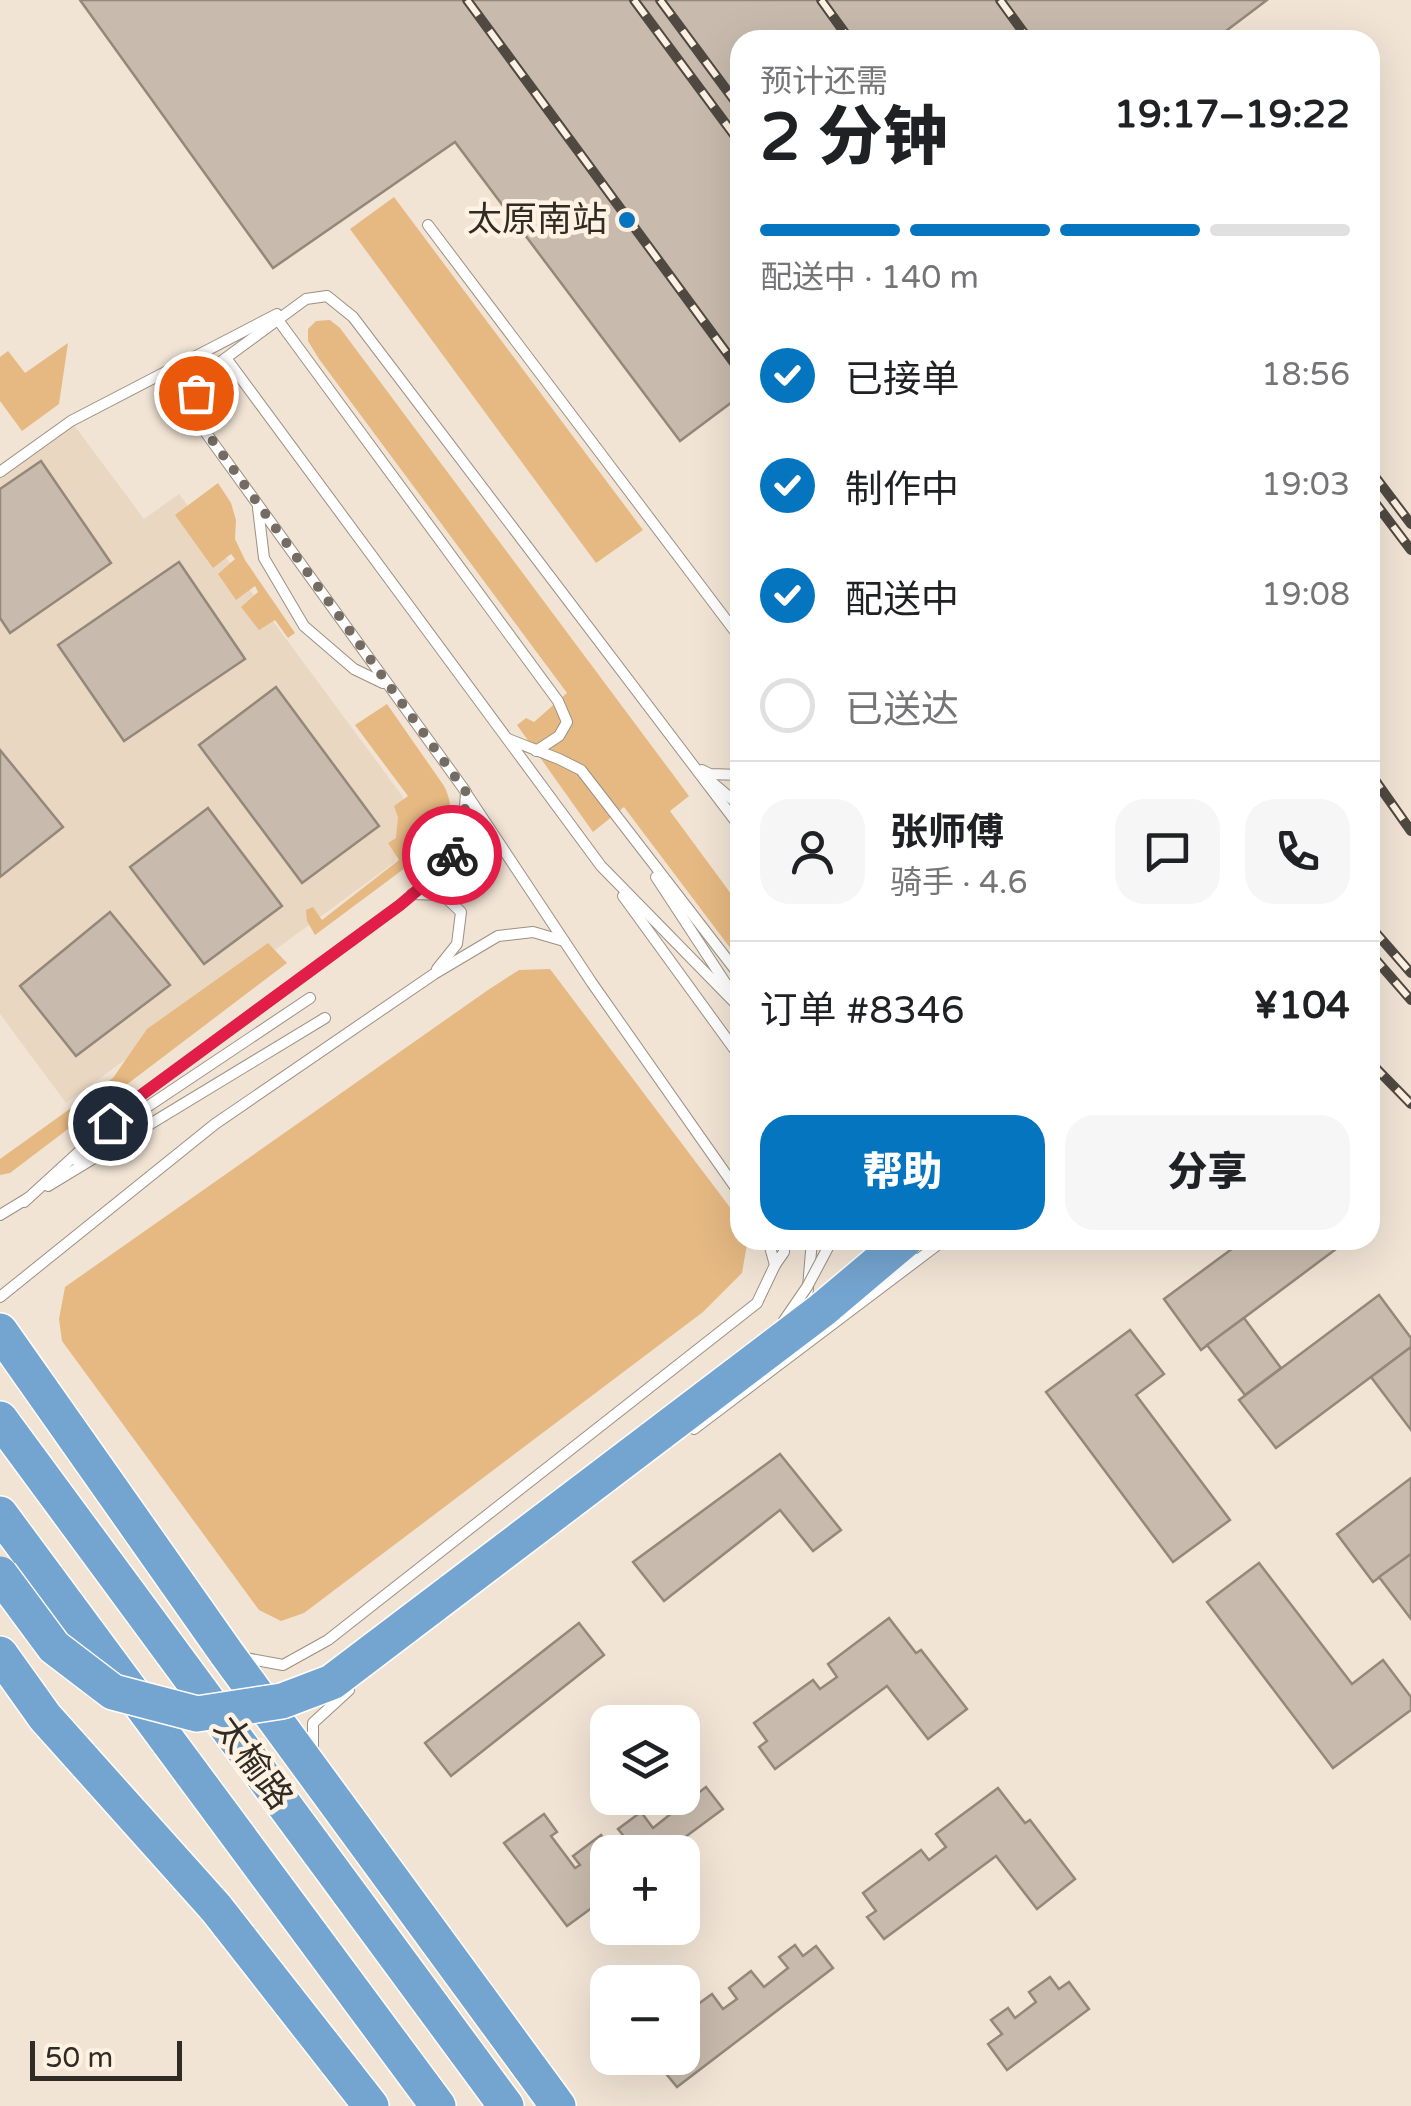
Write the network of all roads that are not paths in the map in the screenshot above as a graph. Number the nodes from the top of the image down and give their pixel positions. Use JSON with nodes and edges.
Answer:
{"nodes":[{"id":1,"x":428,"y":225,"type":"dead end"},
{"id":2,"x":306,"y":299,"type":"junction"},
{"id":3,"x":278,"y":320,"type":"junction"},
{"id":4,"x":226,"y":358,"type":"junction"},
{"id":5,"x":0,"y":472,"type":"edge"},
{"id":6,"x":258,"y":507,"type":"junction"},
{"id":7,"x":730,"y":625,"type":"edge"},
{"id":8,"x":388,"y":685,"type":"junction"},
{"id":9,"x":507,"y":739,"type":"junction"},
{"id":10,"x":536,"y":751,"type":"junction"},
{"id":11,"x":691,"y":765,"type":"junction"},
{"id":12,"x":730,"y":775,"type":"edge"},
{"id":13,"x":466,"y":792,"type":"junction"},
{"id":14,"x":730,"y":798,"type":"edge"},
{"id":15,"x":611,"y":810,"type":"junction"},
{"id":16,"x":730,"y":815,"type":"edge"},
{"id":17,"x":602,"y":866,"type":"junction"},
{"id":18,"x":412,"y":894,"type":"junction"},
{"id":19,"x":564,"y":941,"type":"junction"},
{"id":20,"x":730,"y":963,"type":"edge"},
{"id":21,"x":434,"y":974,"type":"junction"},
{"id":22,"x":730,"y":991,"type":"edge"},
{"id":23,"x":730,"y":996,"type":"edge"},
{"id":24,"x":310,"y":998,"type":"dead end"},
{"id":25,"x":325,"y":1018,"type":"dead end"},
{"id":26,"x":730,"y":1042,"type":"edge"},
{"id":27,"x":730,"y":1180,"type":"edge"},
{"id":28,"x":24,"y":1202,"type":"junction"},
{"id":29,"x":0,"y":1215,"type":"edge"},
{"id":30,"x":771,"y":1250,"type":"edge"},
{"id":31,"x":783,"y":1250,"type":"edge"},
{"id":32,"x":811,"y":1250,"type":"edge"},
{"id":33,"x":827,"y":1250,"type":"edge"},
{"id":34,"x":893,"y":1250,"type":"edge"},
{"id":35,"x":931,"y":1250,"type":"edge"},
{"id":36,"x":775,"y":1265,"type":"junction"},
{"id":37,"x":0,"y":1297,"type":"edge"},
{"id":38,"x":0,"y":1331,"type":"edge"},
{"id":39,"x":803,"y":1347,"type":"junction"},
{"id":40,"x":757,"y":1360,"type":"junction"},
{"id":41,"x":0,"y":1419,"type":"edge"},
{"id":42,"x":677,"y":1442,"type":"dead end"},
{"id":43,"x":0,"y":1514,"type":"edge"},
{"id":44,"x":0,"y":1574,"type":"edge"},
{"id":45,"x":0,"y":1654,"type":"edge"},
{"id":46,"x":227,"y":1654,"type":"junction"},
{"id":47,"x":362,"y":1681,"type":"dead end"},
{"id":48,"x":314,"y":1773,"type":"junction"},
{"id":49,"x":366,"y":1844,"type":"junction"},
{"id":50,"x":372,"y":2106,"type":"edge"},
{"id":51,"x":438,"y":2106,"type":"edge"},
{"id":52,"x":506,"y":2106,"type":"edge"},
{"id":53,"x":515,"y":2106,"type":"edge"},
{"id":54,"x":558,"y":2106,"type":"edge"}],
"edges":[{"from":1,"to":7,"type":"lane"},
{"from":2,"to":3,"type":"lane"},
{"from":2,"to":5,"type":"lane"},
{"from":2,"to":11,"type":"lane"},
{"from":3,"to":4,"type":"lane"},
{"from":3,"to":10,"type":"lane"},
{"from":4,"to":6,"type":"lane"},
{"from":4,"to":9,"type":"lane"},
{"from":6,"to":8,"type":"lane"},
{"from":6,"to":8,"type":"lane"},
{"from":8,"to":13,"type":"lane"},
{"from":9,"to":10,"type":"lane"},
{"from":9,"to":17,"type":"lane"},
{"from":10,"to":15,"type":"lane"},
{"from":11,"to":12,"type":"lane"},
{"from":11,"to":14,"type":"lane"},
{"from":11,"to":16,"type":"lane"},
{"from":13,"to":18,"type":"lane"},
{"from":13,"to":19,"type":"lane"},
{"from":15,"to":20,"type":"lane"},
{"from":15,"to":22,"type":"lane"},
{"from":17,"to":23,"type":"lane"},
{"from":17,"to":26,"type":"lane"},
{"from":18,"to":21,"type":"lane"},
{"from":18,"to":28,"type":"lane"},
{"from":19,"to":21,"type":"lane"},
{"from":19,"to":27,"type":"lane"},
{"from":21,"to":37,"type":"lane"},
{"from":24,"to":28,"type":"lane"},
{"from":25,"to":28,"type":"lane"},
{"from":28,"to":29,"type":"lane"},
{"from":30,"to":36,"type":"lane"},
{"from":31,"to":36,"type":"lane"},
{"from":32,"to":39,"type":"lane"},
{"from":33,"to":40,"type":"lane","bridge":true},
{"from":34,"to":40,"type":"highway","bridge":true},
{"from":35,"to":39,"type":"lane"},
{"from":36,"to":46,"type":"lane"},
{"from":38,"to":46,"type":"highway"},
{"from":39,"to":42,"type":"lane"},
{"from":40,"to":44,"type":"highway","bridge":true},
{"from":41,"to":52,"type":"highway","name":"太榆路"},
{"from":43,"to":51,"type":"highway","name":"太榆路"},
{"from":45,"to":50,"type":"highway"},
{"from":46,"to":48,"type":"highway"},
{"from":47,"to":48,"type":"lane"},
{"from":48,"to":49,"type":"highway"},
{"from":49,"to":53,"type":"highway"},
{"from":49,"to":54,"type":"highway"}]}
